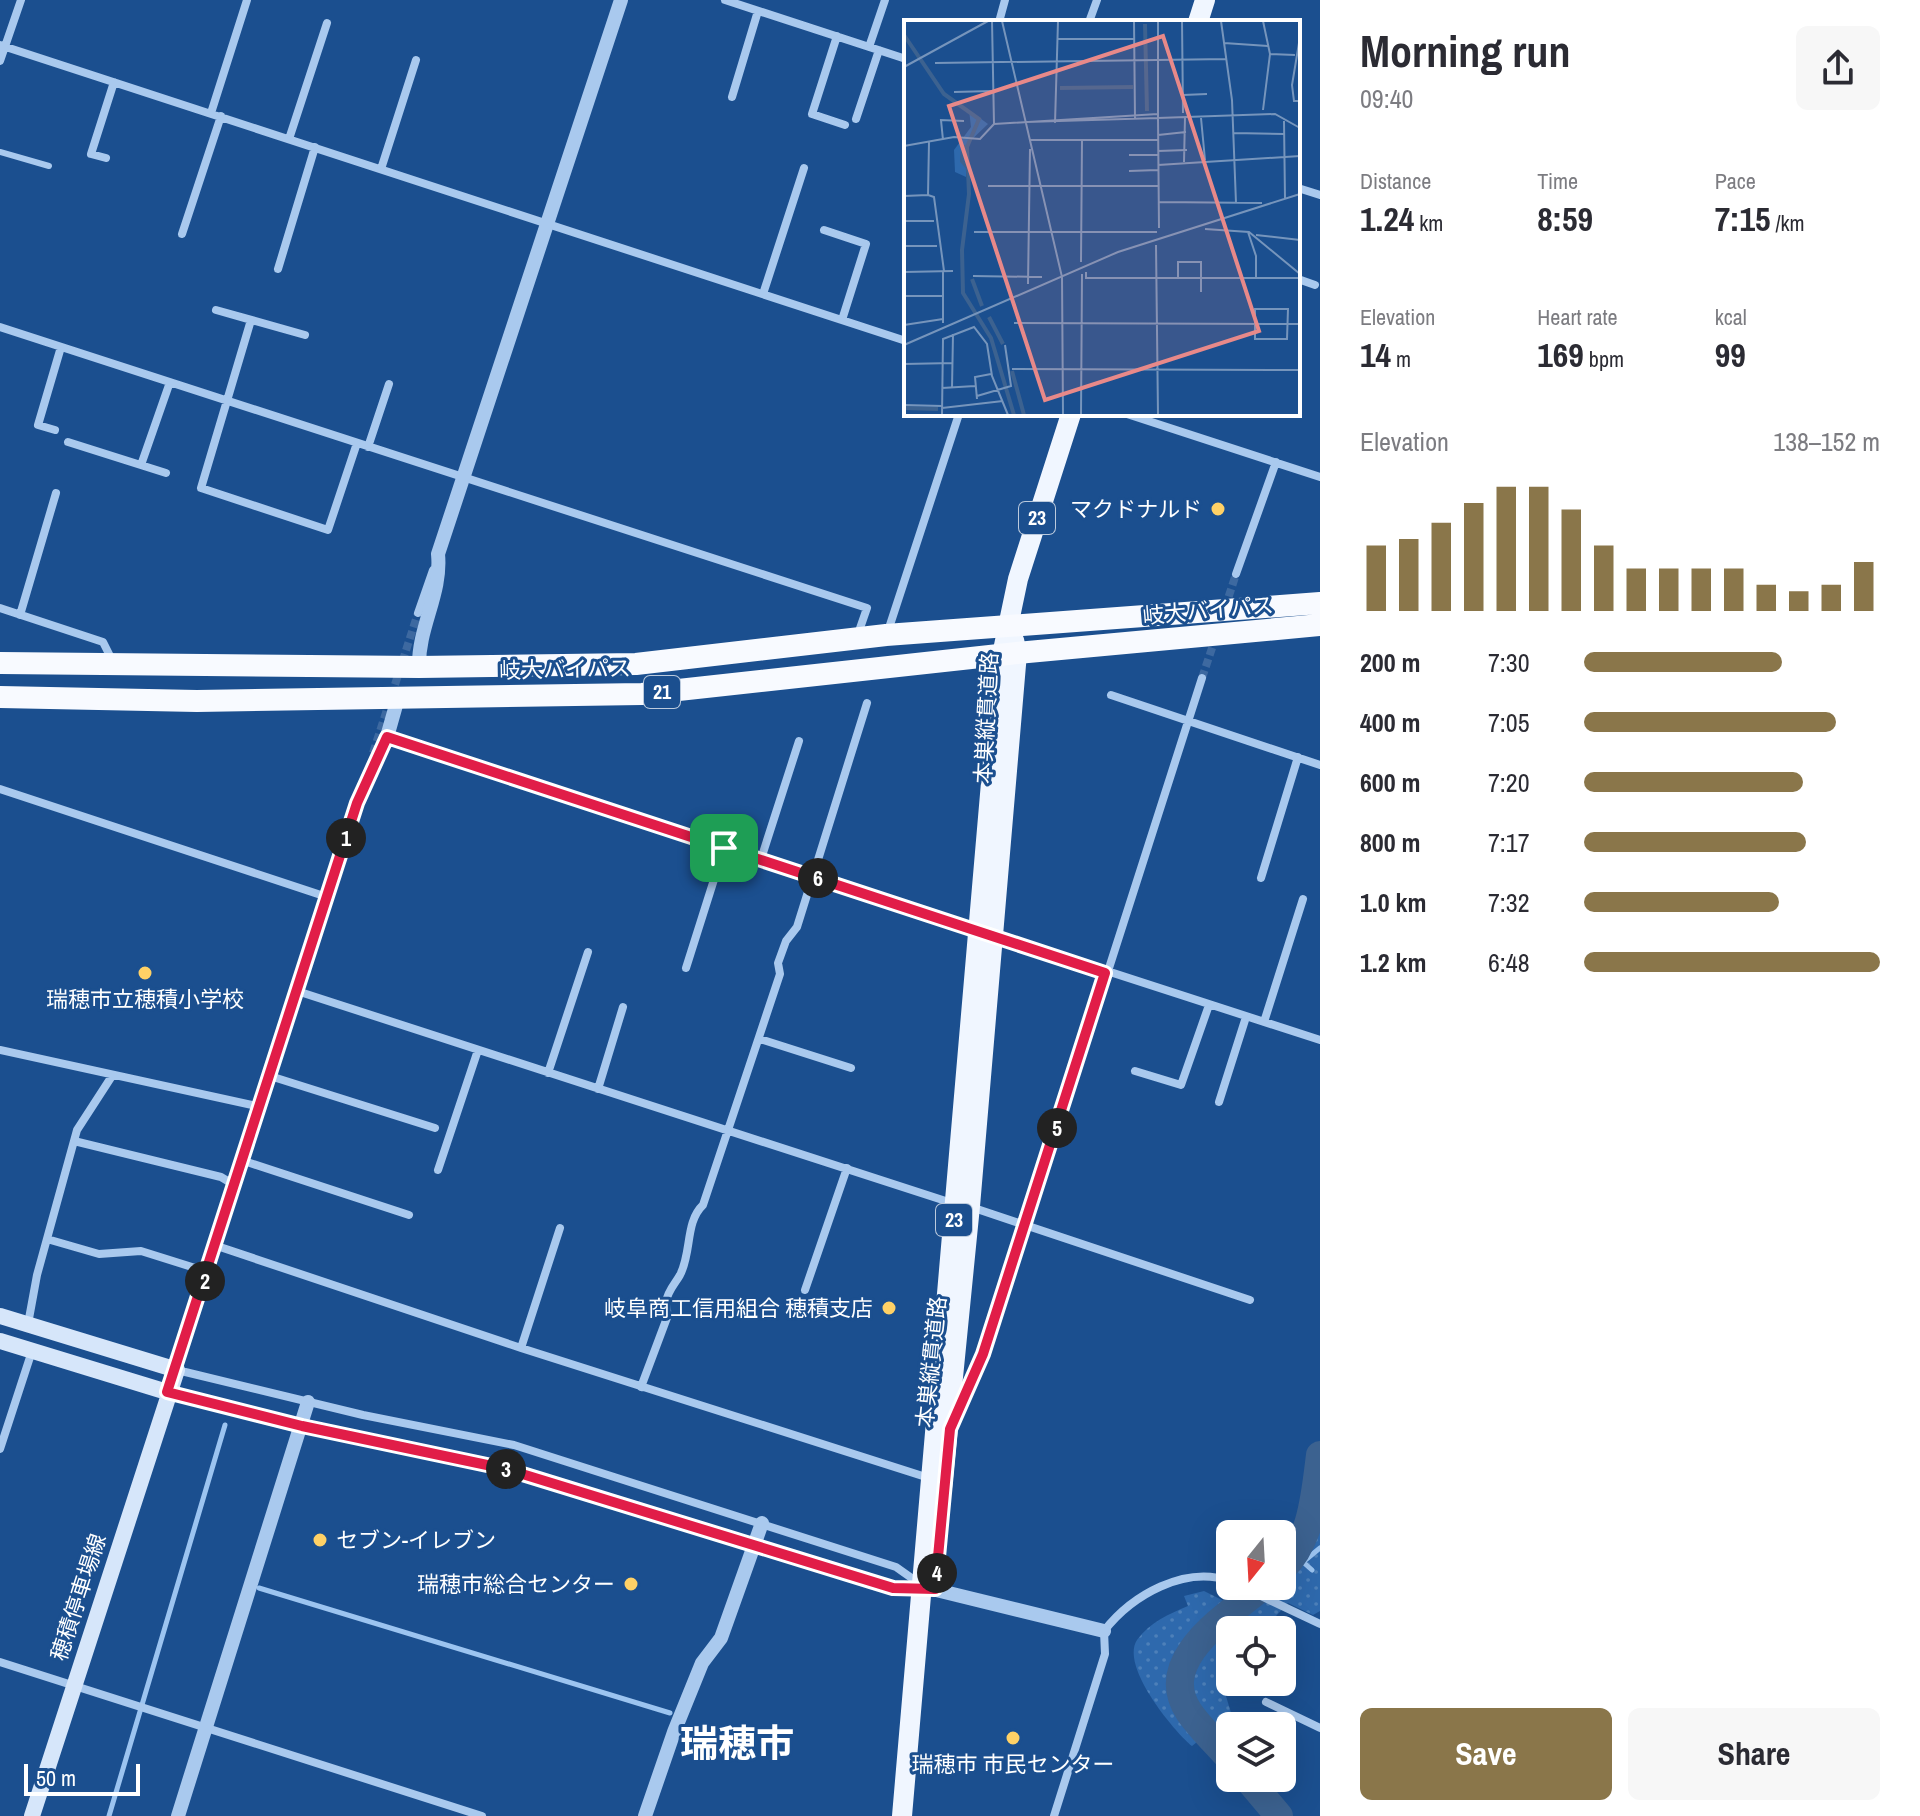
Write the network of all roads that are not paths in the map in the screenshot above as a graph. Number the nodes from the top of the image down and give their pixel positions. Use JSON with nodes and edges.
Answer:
{"nodes":[{"id":1,"x":21,"y":0,"type":"edge"},
{"id":2,"x":247,"y":0,"type":"edge"},
{"id":3,"x":621,"y":0,"type":"edge"},
{"id":4,"x":725,"y":0,"type":"edge"},
{"id":5,"x":885,"y":0,"type":"edge"},
{"id":6,"x":1005,"y":0,"type":"edge"},
{"id":7,"x":1097,"y":0,"type":"edge"},
{"id":8,"x":1205,"y":0,"type":"edge"},
{"id":9,"x":758,"y":11,"type":"junction"},
{"id":10,"x":1000,"y":20,"type":"edge"},
{"id":11,"x":1090,"y":20,"type":"edge"},
{"id":12,"x":1199,"y":20,"type":"edge"},
{"id":13,"x":327,"y":23,"type":"dead end"},
{"id":14,"x":837,"y":36,"type":"junction"},
{"id":15,"x":2,"y":45,"type":"edge"},
{"id":16,"x":869,"y":47,"type":"junction"},
{"id":17,"x":879,"y":50,"type":"junction"},
{"id":18,"x":904,"y":58,"type":"edge"},
{"id":19,"x":416,"y":60,"type":"dead end"},
{"id":20,"x":0,"y":61,"type":"edge"},
{"id":21,"x":114,"y":82,"type":"junction"},
{"id":22,"x":732,"y":97,"type":"dead end"},
{"id":23,"x":211,"y":113,"type":"junction"},
{"id":24,"x":221,"y":116,"type":"junction"},
{"id":25,"x":856,"y":119,"type":"dead end"},
{"id":26,"x":845,"y":125,"type":"dead end"},
{"id":27,"x":289,"y":139,"type":"junction"},
{"id":28,"x":315,"y":147,"type":"junction"},
{"id":29,"x":0,"y":152,"type":"edge"},
{"id":30,"x":106,"y":158,"type":"dead end"},
{"id":31,"x":49,"y":166,"type":"dead end"},
{"id":32,"x":804,"y":168,"type":"dead end"},
{"id":33,"x":381,"y":169,"type":"junction"},
{"id":34,"x":1300,"y":189,"type":"edge"},
{"id":35,"x":1320,"y":195,"type":"edge"},
{"id":36,"x":548,"y":225,"type":"junction"},
{"id":37,"x":824,"y":230,"type":"dead end"},
{"id":38,"x":182,"y":234,"type":"dead end"},
{"id":39,"x":278,"y":269,"type":"dead end"},
{"id":40,"x":1300,"y":280,"type":"edge"},
{"id":41,"x":1315,"y":285,"type":"dead end"},
{"id":42,"x":763,"y":294,"type":"junction"},
{"id":43,"x":216,"y":310,"type":"dead end"},
{"id":44,"x":251,"y":320,"type":"junction"},
{"id":45,"x":842,"y":320,"type":"junction"},
{"id":46,"x":0,"y":327,"type":"edge"},
{"id":47,"x":305,"y":335,"type":"dead end"},
{"id":48,"x":904,"y":340,"type":"edge"},
{"id":49,"x":61,"y":347,"type":"junction"},
{"id":50,"x":170,"y":382,"type":"junction"},
{"id":51,"x":389,"y":384,"type":"dead end"},
{"id":52,"x":229,"y":401,"type":"junction"},
{"id":53,"x":958,"y":416,"type":"edge"},
{"id":54,"x":1070,"y":416,"type":"edge"},
{"id":55,"x":1133,"y":416,"type":"edge"},
{"id":56,"x":55,"y":430,"type":"dead end"},
{"id":57,"x":68,"y":442,"type":"dead end"},
{"id":58,"x":357,"y":443,"type":"junction"},
{"id":59,"x":368,"y":447,"type":"junction"},
{"id":60,"x":1276,"y":462,"type":"junction"},
{"id":61,"x":141,"y":465,"type":"junction"},
{"id":62,"x":166,"y":473,"type":"dead end"},
{"id":63,"x":1320,"y":477,"type":"edge"},
{"id":64,"x":464,"y":478,"type":"junction"},
{"id":65,"x":56,"y":493,"type":"dead end"},
{"id":66,"x":438,"y":554,"type":"junction"},
{"id":67,"x":1236,"y":574,"type":"tunnel mouth"},
{"id":68,"x":1320,"y":603,"type":"edge"},
{"id":69,"x":0,"y":608,"type":"edge"},
{"id":70,"x":418,"y":613,"type":"tunnel mouth"},
{"id":71,"x":20,"y":615,"type":"junction"},
{"id":72,"x":1010,"y":624,"type":"junction"},
{"id":73,"x":1320,"y":625,"type":"edge"},
{"id":74,"x":886,"y":635,"type":"junction"},
{"id":75,"x":857,"y":638,"type":"junction"},
{"id":76,"x":1009,"y":654,"type":"junction"},
{"id":77,"x":0,"y":663,"type":"edge"},
{"id":78,"x":115,"y":666,"type":"junction"},
{"id":79,"x":419,"y":667,"type":"junction"},
{"id":80,"x":1202,"y":678,"type":"tunnel mouth"},
{"id":81,"x":1111,"y":695,"type":"dead end"},
{"id":82,"x":0,"y":697,"type":"edge"},
{"id":83,"x":398,"y":698,"type":"junction"},
{"id":84,"x":867,"y":703,"type":"dead end"},
{"id":85,"x":1186,"y":720,"type":"junction"},
{"id":86,"x":387,"y":737,"type":"junction"},
{"id":87,"x":799,"y":741,"type":"dead end"},
{"id":88,"x":373,"y":753,"type":"tunnel mouth"},
{"id":89,"x":1298,"y":757,"type":"junction"},
{"id":90,"x":1320,"y":765,"type":"edge"},
{"id":91,"x":0,"y":789,"type":"edge"},
{"id":92,"x":357,"y":803,"type":"junction"},
{"id":93,"x":724,"y":848,"type":"junction"},
{"id":94,"x":761,"y":859,"type":"junction"},
{"id":95,"x":813,"y":876,"type":"junction"},
{"id":96,"x":1261,"y":878,"type":"dead end"},
{"id":97,"x":327,"y":897,"type":"junction"},
{"id":98,"x":1303,"y":899,"type":"dead end"},
{"id":99,"x":986,"y":932,"type":"junction"},
{"id":100,"x":588,"y":952,"type":"dead end"},
{"id":101,"x":686,"y":968,"type":"dead end"},
{"id":102,"x":1105,"y":973,"type":"junction"},
{"id":103,"x":297,"y":991,"type":"junction"},
{"id":104,"x":1209,"y":1005,"type":"junction"},
{"id":105,"x":623,"y":1007,"type":"dead end"},
{"id":106,"x":1246,"y":1017,"type":"junction"},
{"id":107,"x":1264,"y":1022,"type":"junction"},
{"id":108,"x":760,"y":1039,"type":"junction"},
{"id":109,"x":1320,"y":1040,"type":"edge"},
{"id":110,"x":0,"y":1050,"type":"edge"},
{"id":111,"x":478,"y":1050,"type":"junction"},
{"id":112,"x":851,"y":1068,"type":"dead end"},
{"id":113,"x":1135,"y":1071,"type":"dead end"},
{"id":114,"x":548,"y":1073,"type":"junction"},
{"id":115,"x":112,"y":1076,"type":"junction"},
{"id":116,"x":270,"y":1076,"type":"junction"},
{"id":117,"x":598,"y":1089,"type":"junction"},
{"id":118,"x":1219,"y":1102,"type":"dead end"},
{"id":119,"x":261,"y":1107,"type":"junction"},
{"id":120,"x":435,"y":1128,"type":"dead end"},
{"id":121,"x":729,"y":1130,"type":"junction"},
{"id":122,"x":74,"y":1141,"type":"junction"},
{"id":123,"x":244,"y":1161,"type":"junction"},
{"id":124,"x":847,"y":1168,"type":"junction"},
{"id":125,"x":438,"y":1170,"type":"dead end"},
{"id":126,"x":236,"y":1186,"type":"junction"},
{"id":127,"x":960,"y":1204,"type":"junction"},
{"id":128,"x":409,"y":1215,"type":"dead end"},
{"id":129,"x":1026,"y":1227,"type":"junction"},
{"id":130,"x":560,"y":1228,"type":"dead end"},
{"id":131,"x":47,"y":1239,"type":"junction"},
{"id":132,"x":217,"y":1246,"type":"junction"},
{"id":133,"x":208,"y":1272,"type":"junction"},
{"id":134,"x":805,"y":1290,"type":"dead end"},
{"id":135,"x":1250,"y":1300,"type":"dead end"},
{"id":136,"x":0,"y":1316,"type":"edge"},
{"id":137,"x":28,"y":1325,"type":"junction"},
{"id":138,"x":0,"y":1341,"type":"edge"},
{"id":139,"x":521,"y":1348,"type":"junction"},
{"id":140,"x":32,"y":1350,"type":"junction"},
{"id":141,"x":177,"y":1370,"type":"junction"},
{"id":142,"x":641,"y":1387,"type":"junction"},
{"id":143,"x":167,"y":1392,"type":"junction"},
{"id":144,"x":308,"y":1402,"type":"junction"},
{"id":145,"x":302,"y":1426,"type":"junction"},
{"id":146,"x":950,"y":1429,"type":"junction"},
{"id":147,"x":0,"y":1449,"type":"edge"},
{"id":148,"x":929,"y":1478,"type":"junction"},
{"id":149,"x":762,"y":1523,"type":"junction"},
{"id":150,"x":754,"y":1545,"type":"junction"},
{"id":151,"x":1216,"y":1576,"type":"edge"},
{"id":152,"x":929,"y":1588,"type":"junction"},
{"id":153,"x":1269,"y":1600,"type":"edge"},
{"id":154,"x":1317,"y":1621,"type":"edge"},
{"id":155,"x":1104,"y":1631,"type":"junction"},
{"id":156,"x":0,"y":1662,"type":"edge"},
{"id":157,"x":73,"y":1684,"type":"junction"},
{"id":158,"x":1266,"y":1702,"type":"dead end"},
{"id":159,"x":206,"y":1728,"type":"junction"},
{"id":160,"x":1320,"y":1728,"type":"edge"},
{"id":161,"x":32,"y":1816,"type":"edge"},
{"id":162,"x":178,"y":1816,"type":"edge"},
{"id":163,"x":482,"y":1816,"type":"edge"},
{"id":164,"x":645,"y":1816,"type":"edge"},
{"id":165,"x":902,"y":1816,"type":"edge"},
{"id":166,"x":916,"y":1816,"type":"edge"},
{"id":167,"x":1054,"y":1816,"type":"edge"}],
"edges":[{"from":1,"to":15,"type":"street"},
{"from":2,"to":23,"type":"street"},
{"from":3,"to":36,"type":"street"},
{"from":4,"to":9,"type":"street"},
{"from":5,"to":16,"type":"street"},
{"from":6,"to":10,"type":"street"},
{"from":7,"to":11,"type":"street"},
{"from":8,"to":12,"type":"main road"},
{"from":9,"to":14,"type":"street"},
{"from":9,"to":22,"type":"street"},
{"from":13,"to":27,"type":"street"},
{"from":14,"to":16,"type":"street"},
{"from":14,"to":26,"type":"street"},
{"from":15,"to":20,"type":"street"},
{"from":15,"to":21,"type":"street"},
{"from":16,"to":17,"type":"street"},
{"from":17,"to":18,"type":"street"},
{"from":17,"to":25,"type":"street"},
{"from":19,"to":33,"type":"street"},
{"from":21,"to":23,"type":"street"},
{"from":21,"to":30,"type":"street"},
{"from":23,"to":24,"type":"street"},
{"from":24,"to":27,"type":"street"},
{"from":24,"to":38,"type":"street"},
{"from":27,"to":28,"type":"street"},
{"from":28,"to":33,"type":"street"},
{"from":28,"to":39,"type":"street"},
{"from":29,"to":31,"type":"lane"},
{"from":32,"to":42,"type":"street"},
{"from":33,"to":36,"type":"street"},
{"from":34,"to":35,"type":"street"},
{"from":36,"to":42,"type":"street"},
{"from":36,"to":64,"type":"street"},
{"from":37,"to":45,"type":"street"},
{"from":40,"to":41,"type":"street"},
{"from":42,"to":45,"type":"street"},
{"from":43,"to":44,"type":"street"},
{"from":44,"to":47,"type":"street"},
{"from":44,"to":52,"type":"street"},
{"from":45,"to":48,"type":"street"},
{"from":46,"to":49,"type":"street"},
{"from":49,"to":50,"type":"street"},
{"from":49,"to":56,"type":"street"},
{"from":50,"to":52,"type":"street"},
{"from":50,"to":61,"type":"street"},
{"from":51,"to":59,"type":"street"},
{"from":52,"to":58,"type":"street"},
{"from":52,"to":58,"type":"street"},
{"from":53,"to":74,"type":"street"},
{"from":54,"to":72,"type":"main road","number":"23"},
{"from":55,"to":60,"type":"street"},
{"from":57,"to":61,"type":"street"},
{"from":58,"to":59,"type":"street"},
{"from":59,"to":64,"type":"street"},
{"from":60,"to":63,"type":"street"},
{"from":60,"to":67,"type":"street"},
{"from":61,"to":62,"type":"street"},
{"from":64,"to":66,"type":"street"},
{"from":64,"to":75,"type":"street"},
{"from":65,"to":71,"type":"street"},
{"from":66,"to":70,"type":"street"},
{"from":66,"to":79,"type":"street"},
{"from":68,"to":72,"type":"highway","name":"岐大バイパス","number":"21"},
{"from":69,"to":71,"type":"street"},
{"from":71,"to":78,"type":"street"},
{"from":72,"to":74,"type":"highway","name":"岐大バイパス","number":"21"},
{"from":72,"to":76,"type":"main road","name":"本巣縦貫道路","number":"23"},
{"from":73,"to":76,"type":"highway","name":"岐大バイパス","number":"21"},
{"from":74,"to":75,"type":"highway","name":"岐大バイパス","number":"21"},
{"from":75,"to":79,"type":"highway","name":"岐大バイパス","number":"21"},
{"from":76,"to":83,"type":"highway","name":"岐大バイパス","number":"21"},
{"from":76,"to":99,"type":"main road","name":"本巣縦貫道路","number":"23"},
{"from":77,"to":78,"type":"highway","name":"岐大バイパス","number":"21"},
{"from":78,"to":79,"type":"highway","name":"岐大バイパス","number":"21"},
{"from":80,"to":85,"type":"street"},
{"from":81,"to":85,"type":"street"},
{"from":82,"to":83,"type":"highway","name":"岐大バイパス","number":"21"},
{"from":83,"to":86,"type":"street"},
{"from":84,"to":95,"type":"street"},
{"from":85,"to":89,"type":"street"},
{"from":85,"to":102,"type":"street"},
{"from":86,"to":92,"type":"street"},
{"from":86,"to":93,"type":"street"},
{"from":87,"to":94,"type":"street"},
{"from":88,"to":92,"type":"street"},
{"from":89,"to":90,"type":"street"},
{"from":89,"to":96,"type":"street"},
{"from":91,"to":97,"type":"street"},
{"from":92,"to":97,"type":"street"},
{"from":93,"to":94,"type":"street"},
{"from":93,"to":101,"type":"street"},
{"from":94,"to":95,"type":"street"},
{"from":95,"to":99,"type":"street"},
{"from":95,"to":108,"type":"street"},
{"from":97,"to":103,"type":"street"},
{"from":98,"to":107,"type":"street"},
{"from":99,"to":102,"type":"street"},
{"from":99,"to":127,"type":"main road","name":"本巣縦貫道路","number":"23"},
{"from":100,"to":114,"type":"street"},
{"from":102,"to":104,"type":"street"},
{"from":102,"to":129,"type":"street"},
{"from":103,"to":111,"type":"street"},
{"from":103,"to":116,"type":"street"},
{"from":104,"to":106,"type":"street"},
{"from":104,"to":113,"type":"street"},
{"from":105,"to":117,"type":"street"},
{"from":106,"to":107,"type":"street"},
{"from":106,"to":118,"type":"street"},
{"from":107,"to":109,"type":"street"},
{"from":108,"to":112,"type":"street"},
{"from":108,"to":121,"type":"street"},
{"from":110,"to":115,"type":"street"},
{"from":111,"to":114,"type":"street"},
{"from":111,"to":125,"type":"street"},
{"from":114,"to":117,"type":"street"},
{"from":115,"to":119,"type":"street"},
{"from":115,"to":122,"type":"street"},
{"from":116,"to":119,"type":"street"},
{"from":116,"to":120,"type":"street"},
{"from":117,"to":121,"type":"street"},
{"from":119,"to":123,"type":"street"},
{"from":121,"to":124,"type":"street"},
{"from":121,"to":142,"type":"street"},
{"from":122,"to":126,"type":"street"},
{"from":122,"to":131,"type":"street"},
{"from":123,"to":126,"type":"street"},
{"from":123,"to":128,"type":"street"},
{"from":124,"to":127,"type":"street"},
{"from":124,"to":134,"type":"street"},
{"from":126,"to":132,"type":"street"},
{"from":127,"to":129,"type":"street"},
{"from":127,"to":146,"type":"main road","name":"本巣縦貫道路","number":"23"},
{"from":127,"to":148,"type":"main road","name":"本巣縦貫道路","number":"23"},
{"from":129,"to":135,"type":"street"},
{"from":129,"to":146,"type":"street"},
{"from":130,"to":139,"type":"street"},
{"from":131,"to":133,"type":"street"},
{"from":131,"to":137,"type":"street"},
{"from":132,"to":133,"type":"street"},
{"from":132,"to":139,"type":"street"},
{"from":133,"to":141,"type":"street"},
{"from":136,"to":137,"type":"main road"},
{"from":137,"to":141,"type":"main road"},
{"from":138,"to":140,"type":"main road"},
{"from":139,"to":142,"type":"street"},
{"from":140,"to":143,"type":"main road"},
{"from":140,"to":147,"type":"street"},
{"from":141,"to":143,"type":"main road","name":"穂積停車場線"},
{"from":141,"to":144,"type":"street"},
{"from":142,"to":148,"type":"street"},
{"from":143,"to":145,"type":"street"},
{"from":143,"to":157,"type":"main road","name":"穂積停車場線"},
{"from":144,"to":145,"type":"street"},
{"from":144,"to":149,"type":"street"},
{"from":145,"to":150,"type":"street"},
{"from":145,"to":159,"type":"street"},
{"from":146,"to":152,"type":"main road","name":"本巣縦貫道路","number":"23"},
{"from":148,"to":152,"type":"main road","name":"本巣縦貫道路","number":"23"},
{"from":149,"to":150,"type":"street"},
{"from":149,"to":152,"type":"street"},
{"from":150,"to":152,"type":"street"},
{"from":150,"to":164,"type":"street"},
{"from":151,"to":155,"type":"street"},
{"from":152,"to":155,"type":"street"},
{"from":152,"to":165,"type":"main road","name":"本巣縦貫道路","number":"23"},
{"from":152,"to":166,"type":"main road","name":"本巣縦貫道路","number":"23"},
{"from":153,"to":154,"type":"street"},
{"from":155,"to":167,"type":"street"},
{"from":156,"to":157,"type":"street"},
{"from":157,"to":159,"type":"street"},
{"from":157,"to":161,"type":"main road","name":"穂積停車場線"},
{"from":158,"to":160,"type":"street"},
{"from":159,"to":162,"type":"street"},
{"from":159,"to":163,"type":"street"}]}
